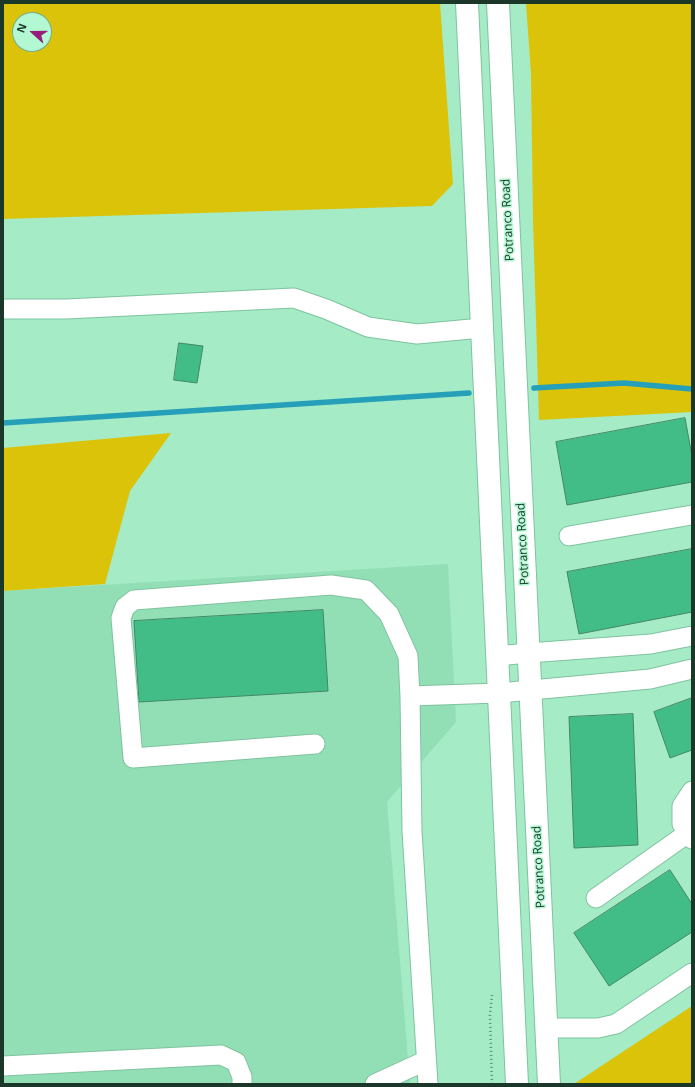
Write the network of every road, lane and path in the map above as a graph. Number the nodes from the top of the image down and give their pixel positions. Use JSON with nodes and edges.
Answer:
{"nodes":[{"id":1,"x":467,"y":3,"type":"edge"},
{"id":2,"x":498,"y":3,"type":"edge"},
{"id":3,"x":3,"y":309,"type":"edge"},
{"id":4,"x":482,"y":328,"type":"junction"},
{"id":5,"x":692,"y":515,"type":"edge"},
{"id":6,"x":569,"y":536,"type":"dead end"},
{"id":7,"x":692,"y":636,"type":"edge"},
{"id":8,"x":528,"y":653,"type":"junction"},
{"id":9,"x":497,"y":656,"type":"junction"},
{"id":10,"x":692,"y":669,"type":"edge"},
{"id":11,"x":530,"y":690,"type":"junction"},
{"id":12,"x":499,"y":693,"type":"junction"},
{"id":13,"x":410,"y":696,"type":"junction"},
{"id":14,"x":316,"y":744,"type":"dead end"},
{"id":15,"x":692,"y":791,"type":"edge"},
{"id":16,"x":690,"y":836,"type":"edge"},
{"id":17,"x":596,"y":898,"type":"dead end"},
{"id":18,"x":692,"y":973,"type":"edge"},
{"id":19,"x":546,"y":1028,"type":"junction"},
{"id":20,"x":426,"y":1061,"type":"junction"},
{"id":21,"x":3,"y":1066,"type":"edge"},
{"id":22,"x":242,"y":1084,"type":"edge"},
{"id":23,"x":375,"y":1084,"type":"edge"},
{"id":24,"x":428,"y":1084,"type":"edge"},
{"id":25,"x":518,"y":1084,"type":"edge"},
{"id":26,"x":548,"y":1084,"type":"edge"}],
"edges":[{"from":1,"to":4,"type":"main road"},
{"from":2,"to":8,"type":"main road","name":"Potranco Road"},
{"from":3,"to":4,"type":"lane"},
{"from":4,"to":9,"type":"main road"},
{"from":5,"to":6,"type":"lane"},
{"from":7,"to":8,"type":"lane"},
{"from":8,"to":9,"type":"lane"},
{"from":8,"to":11,"type":"main road","name":"Potranco Road"},
{"from":9,"to":12,"type":"main road"},
{"from":10,"to":11,"type":"lane"},
{"from":11,"to":12,"type":"lane"},
{"from":11,"to":19,"type":"main road","name":"Potranco Road"},
{"from":12,"to":13,"type":"lane"},
{"from":12,"to":25,"type":"main road"},
{"from":13,"to":14,"type":"lane"},
{"from":13,"to":20,"type":"lane"},
{"from":15,"to":16,"type":"lane"},
{"from":16,"to":17,"type":"lane"},
{"from":18,"to":19,"type":"lane"},
{"from":19,"to":26,"type":"main road","name":"Potranco Road"},
{"from":20,"to":23,"type":"lane"},
{"from":20,"to":24,"type":"lane"},
{"from":21,"to":22,"type":"lane"}]}
